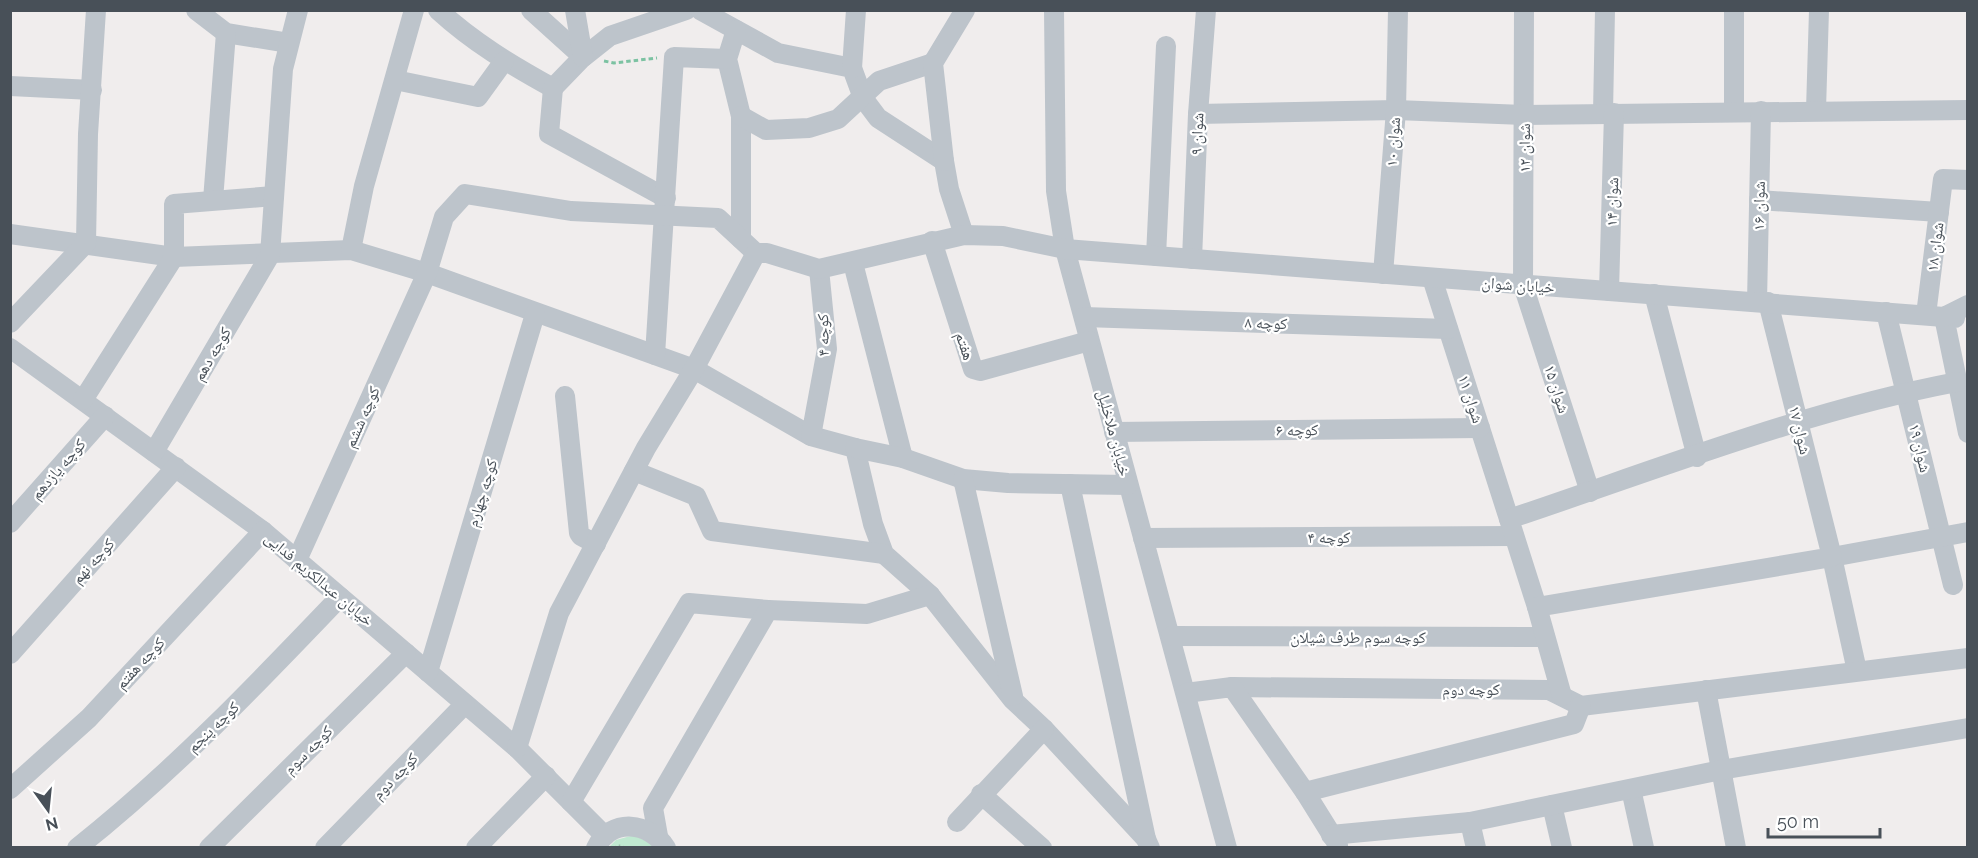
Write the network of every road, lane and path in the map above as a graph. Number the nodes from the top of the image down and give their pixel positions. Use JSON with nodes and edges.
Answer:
{"nodes":[{"id":1,"x":96,"y":10,"type":"edge"},
{"id":2,"x":298,"y":10,"type":"edge"},
{"id":3,"x":414,"y":10,"type":"edge"},
{"id":4,"x":438,"y":10,"type":"edge"},
{"id":5,"x":531,"y":10,"type":"edge"},
{"id":6,"x":575,"y":10,"type":"edge"},
{"id":7,"x":700,"y":10,"type":"edge"},
{"id":8,"x":856,"y":10,"type":"edge"},
{"id":9,"x":965,"y":10,"type":"edge"},
{"id":10,"x":1054,"y":10,"type":"edge"},
{"id":11,"x":1206,"y":10,"type":"edge"},
{"id":12,"x":1398,"y":10,"type":"edge"},
{"id":13,"x":1524,"y":10,"type":"edge"},
{"id":14,"x":1605,"y":10,"type":"edge"},
{"id":15,"x":1734,"y":10,"type":"edge"},
{"id":16,"x":1819,"y":10,"type":"edge"},
{"id":17,"x":197,"y":11,"type":"edge"},
{"id":18,"x":681,"y":11,"type":"edge"},
{"id":19,"x":736,"y":30,"type":"junction"},
{"id":20,"x":226,"y":33,"type":"junction"},
{"id":21,"x":289,"y":43,"type":"junction"},
{"id":22,"x":1166,"y":46,"type":"dead end"},
{"id":23,"x":584,"y":57,"type":"junction"},
{"id":24,"x":674,"y":57,"type":"junction"},
{"id":25,"x":727,"y":59,"type":"junction"},
{"id":26,"x":504,"y":61,"type":"junction"},
{"id":27,"x":933,"y":63,"type":"junction"},
{"id":28,"x":852,"y":68,"type":"junction"},
{"id":29,"x":395,"y":80,"type":"junction"},
{"id":30,"x":10,"y":86,"type":"edge"},
{"id":31,"x":553,"y":88,"type":"junction"},
{"id":32,"x":92,"y":90,"type":"junction"},
{"id":33,"x":863,"y":98,"type":"junction"},
{"id":34,"x":1396,"y":110,"type":"junction"},
{"id":35,"x":1816,"y":110,"type":"junction"},
{"id":36,"x":1968,"y":110,"type":"edge"},
{"id":37,"x":1734,"y":111,"type":"junction"},
{"id":38,"x":1761,"y":111,"type":"junction"},
{"id":39,"x":1609,"y":113,"type":"junction"},
{"id":40,"x":1198,"y":114,"type":"junction"},
{"id":41,"x":1524,"y":115,"type":"junction"},
{"id":42,"x":741,"y":116,"type":"junction"},
{"id":43,"x":944,"y":161,"type":"junction"},
{"id":44,"x":1968,"y":180,"type":"edge"},
{"id":45,"x":274,"y":196,"type":"junction"},
{"id":46,"x":213,"y":200,"type":"junction"},
{"id":47,"x":1759,"y":200,"type":"junction"},
{"id":48,"x":666,"y":207,"type":"junction"},
{"id":49,"x":1939,"y":212,"type":"junction"},
{"id":50,"x":10,"y":234,"type":"edge"},
{"id":51,"x":964,"y":235,"type":"junction"},
{"id":52,"x":741,"y":239,"type":"junction"},
{"id":53,"x":932,"y":241,"type":"junction"},
{"id":54,"x":86,"y":243,"type":"junction"},
{"id":55,"x":1065,"y":249,"type":"junction"},
{"id":56,"x":351,"y":250,"type":"junction"},
{"id":57,"x":756,"y":253,"type":"junction"},
{"id":58,"x":270,"y":255,"type":"junction"},
{"id":59,"x":1156,"y":256,"type":"junction"},
{"id":60,"x":174,"y":257,"type":"junction"},
{"id":61,"x":1192,"y":259,"type":"junction"},
{"id":62,"x":853,"y":262,"type":"junction"},
{"id":63,"x":819,"y":269,"type":"junction"},
{"id":64,"x":427,"y":273,"type":"junction"},
{"id":65,"x":1383,"y":274,"type":"junction"},
{"id":66,"x":1432,"y":278,"type":"junction"},
{"id":67,"x":1523,"y":285,"type":"junction"},
{"id":68,"x":1609,"y":291,"type":"junction"},
{"id":69,"x":1653,"y":294,"type":"junction"},
{"id":70,"x":1763,"y":302,"type":"junction"},
{"id":71,"x":1968,"y":304,"type":"edge"},
{"id":72,"x":1886,"y":312,"type":"junction"},
{"id":73,"x":536,"y":314,"type":"junction"},
{"id":74,"x":1935,"y":316,"type":"junction"},
{"id":75,"x":1084,"y":317,"type":"junction"},
{"id":76,"x":1968,"y":319,"type":"edge"},
{"id":77,"x":10,"y":323,"type":"edge"},
{"id":78,"x":1448,"y":329,"type":"junction"},
{"id":79,"x":1089,"y":341,"type":"junction"},
{"id":80,"x":12,"y":353,"type":"edge"},
{"id":81,"x":655,"y":356,"type":"junction"},
{"id":82,"x":694,"y":369,"type":"junction"},
{"id":83,"x":1957,"y":382,"type":"junction"},
{"id":84,"x":1906,"y":392,"type":"junction"},
{"id":85,"x":565,"y":396,"type":"dead end"},
{"id":86,"x":83,"y":400,"type":"junction"},
{"id":87,"x":105,"y":416,"type":"junction"},
{"id":88,"x":1798,"y":423,"type":"junction"},
{"id":89,"x":1480,"y":428,"type":"junction"},
{"id":90,"x":1114,"y":432,"type":"junction"},
{"id":91,"x":1968,"y":433,"type":"edge"},
{"id":92,"x":811,"y":436,"type":"junction"},
{"id":93,"x":855,"y":448,"type":"junction"},
{"id":94,"x":154,"y":452,"type":"junction"},
{"id":95,"x":1697,"y":456,"type":"junction"},
{"id":96,"x":903,"y":458,"type":"junction"},
{"id":97,"x":176,"y":467,"type":"junction"},
{"id":98,"x":634,"y":471,"type":"junction"},
{"id":99,"x":963,"y":479,"type":"junction"},
{"id":100,"x":1070,"y":484,"type":"junction"},
{"id":101,"x":1128,"y":485,"type":"junction"},
{"id":102,"x":1590,"y":492,"type":"junction"},
{"id":103,"x":10,"y":523,"type":"edge"},
{"id":104,"x":1511,"y":528,"type":"junction"},
{"id":105,"x":263,"y":531,"type":"junction"},
{"id":106,"x":1968,"y":532,"type":"edge"},
{"id":107,"x":1942,"y":537,"type":"junction"},
{"id":108,"x":1143,"y":538,"type":"junction"},
{"id":109,"x":596,"y":544,"type":"junction"},
{"id":110,"x":884,"y":554,"type":"junction"},
{"id":111,"x":1832,"y":557,"type":"junction"},
{"id":112,"x":297,"y":560,"type":"junction"},
{"id":113,"x":1953,"y":585,"type":"dead end"},
{"id":114,"x":930,"y":595,"type":"junction"},
{"id":115,"x":340,"y":597,"type":"junction"},
{"id":116,"x":1537,"y":607,"type":"junction"},
{"id":117,"x":768,"y":610,"type":"junction"},
{"id":118,"x":1170,"y":636,"type":"junction"},
{"id":119,"x":1545,"y":637,"type":"junction"},
{"id":120,"x":406,"y":653,"type":"junction"},
{"id":121,"x":10,"y":654,"type":"edge"},
{"id":122,"x":1968,"y":658,"type":"edge"},
{"id":123,"x":1857,"y":671,"type":"junction"},
{"id":124,"x":428,"y":672,"type":"junction"},
{"id":125,"x":1232,"y":687,"type":"junction"},
{"id":126,"x":1706,"y":690,"type":"junction"},
{"id":127,"x":1186,"y":693,"type":"junction"},
{"id":128,"x":1562,"y":696,"type":"junction"},
{"id":129,"x":1014,"y":700,"type":"junction"},
{"id":130,"x":465,"y":704,"type":"junction"},
{"id":131,"x":1581,"y":706,"type":"junction"},
{"id":132,"x":1968,"y":728,"type":"edge"},
{"id":133,"x":1044,"y":729,"type":"junction"},
{"id":134,"x":517,"y":748,"type":"junction"},
{"id":135,"x":1721,"y":770,"type":"junction"},
{"id":136,"x":546,"y":776,"type":"junction"},
{"id":137,"x":10,"y":789,"type":"edge"},
{"id":138,"x":1631,"y":789,"type":"junction"},
{"id":139,"x":1305,"y":792,"type":"junction"},
{"id":140,"x":981,"y":794,"type":"junction"},
{"id":141,"x":571,"y":802,"type":"junction"},
{"id":142,"x":1552,"y":805,"type":"junction"},
{"id":143,"x":957,"y":822,"type":"dead end"},
{"id":144,"x":1470,"y":822,"type":"junction"},
{"id":145,"x":1335,"y":841,"type":"edge"},
{"id":146,"x":601,"y":842,"type":"edge"},
{"id":147,"x":662,"y":842,"type":"edge"},
{"id":148,"x":1148,"y":843,"type":"edge"},
{"id":149,"x":77,"y":848,"type":"edge"},
{"id":150,"x":209,"y":848,"type":"edge"},
{"id":151,"x":325,"y":848,"type":"edge"},
{"id":152,"x":476,"y":848,"type":"edge"},
{"id":153,"x":1042,"y":848,"type":"edge"},
{"id":154,"x":1227,"y":848,"type":"edge"},
{"id":155,"x":1476,"y":848,"type":"edge"},
{"id":156,"x":1562,"y":848,"type":"edge"},
{"id":157,"x":1644,"y":848,"type":"edge"},
{"id":158,"x":1736,"y":848,"type":"edge"}],
"edges":[{"from":1,"to":32,"type":"street"},
{"from":2,"to":21,"type":"street"},
{"from":3,"to":29,"type":"street"},
{"from":4,"to":26,"type":"street"},
{"from":5,"to":23,"type":"street"},
{"from":6,"to":23,"type":"street"},
{"from":7,"to":19,"type":"street"},
{"from":8,"to":28,"type":"street"},
{"from":9,"to":27,"type":"street"},
{"from":10,"to":55,"type":"street","name":"خیابان ملاخلیل"},
{"from":11,"to":40,"type":"street","name":"شوان ۹"},
{"from":12,"to":34,"type":"street","name":"شوان ۱۰"},
{"from":13,"to":41,"type":"street","name":"شوان ۱۲"},
{"from":14,"to":39,"type":"street","name":"شوان ۱۴"},
{"from":15,"to":37,"type":"street"},
{"from":16,"to":35,"type":"street"},
{"from":17,"to":20,"type":"street"},
{"from":18,"to":23,"type":"street"},
{"from":19,"to":25,"type":"street"},
{"from":19,"to":28,"type":"street"},
{"from":20,"to":21,"type":"street"},
{"from":20,"to":46,"type":"street"},
{"from":21,"to":45,"type":"street"},
{"from":22,"to":59,"type":"street"},
{"from":23,"to":24,"type":"path"},
{"from":23,"to":31,"type":"street"},
{"from":24,"to":25,"type":"street"},
{"from":24,"to":48,"type":"street"},
{"from":25,"to":42,"type":"street"},
{"from":26,"to":29,"type":"street"},
{"from":26,"to":31,"type":"street"},
{"from":27,"to":33,"type":"street"},
{"from":27,"to":43,"type":"street"},
{"from":28,"to":33,"type":"street"},
{"from":29,"to":56,"type":"street"},
{"from":30,"to":32,"type":"street"},
{"from":31,"to":48,"type":"street"},
{"from":32,"to":54,"type":"street"},
{"from":33,"to":42,"type":"street"},
{"from":33,"to":43,"type":"street"},
{"from":34,"to":40,"type":"street"},
{"from":34,"to":41,"type":"street"},
{"from":34,"to":65,"type":"street","name":"شوان ۱۰"},
{"from":35,"to":36,"type":"street"},
{"from":35,"to":38,"type":"street"},
{"from":37,"to":38,"type":"street"},
{"from":37,"to":39,"type":"street"},
{"from":38,"to":47,"type":"street","name":"شوان ۱۶"},
{"from":39,"to":41,"type":"street"},
{"from":39,"to":68,"type":"street","name":"شوان ۱۴"},
{"from":40,"to":61,"type":"street","name":"شوان ۹"},
{"from":41,"to":67,"type":"street","name":"شوان ۱۲"},
{"from":42,"to":52,"type":"street"},
{"from":43,"to":51,"type":"street"},
{"from":44,"to":49,"type":"street","name":"شوان ۱۸"},
{"from":45,"to":46,"type":"street"},
{"from":45,"to":58,"type":"street"},
{"from":46,"to":60,"type":"street"},
{"from":47,"to":49,"type":"street"},
{"from":47,"to":70,"type":"street","name":"شوان ۱۶"},
{"from":48,"to":52,"type":"street"},
{"from":48,"to":64,"type":"street","name":"کوچه ششم"},
{"from":48,"to":81,"type":"street"},
{"from":49,"to":74,"type":"street","name":"شوان ۱۸"},
{"from":50,"to":54,"type":"street"},
{"from":51,"to":53,"type":"street","name":"خیابان شوان"},
{"from":51,"to":55,"type":"street","name":"خیابان شوان"},
{"from":52,"to":57,"type":"street"},
{"from":53,"to":62,"type":"street","name":"خیابان شوان"},
{"from":53,"to":79,"type":"street","name":"هفتم"},
{"from":54,"to":60,"type":"street"},
{"from":54,"to":77,"type":"street"},
{"from":55,"to":59,"type":"street","name":"خیابان شوان"},
{"from":55,"to":75,"type":"street","name":"خیابان ملاخلیل"},
{"from":56,"to":58,"type":"street"},
{"from":56,"to":64,"type":"street"},
{"from":57,"to":63,"type":"street"},
{"from":57,"to":82,"type":"street"},
{"from":58,"to":60,"type":"street"},
{"from":58,"to":94,"type":"street","name":"کوچه دهم"},
{"from":59,"to":61,"type":"street","name":"خیابان شوان"},
{"from":60,"to":86,"type":"street"},
{"from":61,"to":65,"type":"street","name":"خیابان شوان"},
{"from":62,"to":63,"type":"street","name":"خیابان شوان"},
{"from":62,"to":96,"type":"street"},
{"from":63,"to":92,"type":"street","name":"کوچه ۴"},
{"from":64,"to":73,"type":"street"},
{"from":64,"to":112,"type":"street","name":"کوچه ششم"},
{"from":65,"to":66,"type":"street","name":"خیابان شوان"},
{"from":66,"to":67,"type":"street","name":"خیابان شوان"},
{"from":66,"to":78,"type":"street","name":"شوان ۱۱"},
{"from":67,"to":68,"type":"street","name":"خیابان شوان"},
{"from":67,"to":102,"type":"street","name":"شوان ۱۵"},
{"from":68,"to":69,"type":"street","name":"خیابان شوان"},
{"from":69,"to":70,"type":"street","name":"خیابان شوان"},
{"from":69,"to":95,"type":"street"},
{"from":70,"to":72,"type":"street","name":"خیابان شوان"},
{"from":70,"to":88,"type":"street","name":"شوان ۱۷"},
{"from":71,"to":74,"type":"street"},
{"from":72,"to":74,"type":"street","name":"خیابان شوان"},
{"from":72,"to":84,"type":"street","name":"شوان ۱۹"},
{"from":73,"to":81,"type":"street"},
{"from":73,"to":124,"type":"street","name":"کوچه چهارم"},
{"from":74,"to":76,"type":"street","name":"خیابان شوان"},
{"from":74,"to":83,"type":"street","name":"شوان ۱۸"},
{"from":75,"to":78,"type":"street","name":"کوچه ۸"},
{"from":75,"to":79,"type":"street","name":"خیابان ملاخلیل"},
{"from":78,"to":89,"type":"street","name":"شوان ۱۱"},
{"from":79,"to":90,"type":"street","name":"خیابان ملاخلیل"},
{"from":80,"to":86,"type":"street","name":"خیابان عبدالکریم فدایی"},
{"from":81,"to":82,"type":"street"},
{"from":82,"to":92,"type":"street"},
{"from":82,"to":98,"type":"street"},
{"from":83,"to":84,"type":"street","name":"کوچه ۴"},
{"from":83,"to":91,"type":"street","name":"شوان ۱۸"},
{"from":84,"to":88,"type":"street","name":"کوچه ۴"},
{"from":84,"to":107,"type":"street","name":"شوان ۱۹"},
{"from":85,"to":109,"type":"street"},
{"from":86,"to":87,"type":"street","name":"خیابان عبدالکریم فدایی"},
{"from":87,"to":94,"type":"street","name":"خیابان عبدالکریم فدایی"},
{"from":87,"to":103,"type":"street","name":"کوچه یازدهم"},
{"from":88,"to":95,"type":"street","name":"کوچه ۴"},
{"from":88,"to":111,"type":"street","name":"شوان ۱۷"},
{"from":89,"to":90,"type":"street","name":"کوچه ۶"},
{"from":89,"to":104,"type":"street","name":"شوان ۱۱"},
{"from":90,"to":101,"type":"street","name":"خیابان ملاخلیل"},
{"from":92,"to":93,"type":"street"},
{"from":93,"to":96,"type":"street"},
{"from":93,"to":110,"type":"street"},
{"from":94,"to":97,"type":"street","name":"خیابان عبدالکریم فدایی"},
{"from":95,"to":102,"type":"street","name":"کوچه ۴"},
{"from":96,"to":99,"type":"street"},
{"from":97,"to":105,"type":"street","name":"خیابان عبدالکریم فدایی"},
{"from":97,"to":121,"type":"street","name":"کوچه نهم"},
{"from":98,"to":109,"type":"street"},
{"from":98,"to":110,"type":"street"},
{"from":99,"to":100,"type":"street"},
{"from":99,"to":129,"type":"street"},
{"from":100,"to":101,"type":"street"},
{"from":100,"to":148,"type":"street"},
{"from":101,"to":108,"type":"street","name":"خیابان ملاخلیل"},
{"from":102,"to":104,"type":"street","name":"کوچه ۴"},
{"from":104,"to":108,"type":"street","name":"کوچه ۴"},
{"from":104,"to":116,"type":"street","name":"شوان ۱۱"},
{"from":105,"to":112,"type":"street","name":"خیابان عبدالکریم فدایی"},
{"from":105,"to":137,"type":"street","name":"کوچه هفتم"},
{"from":106,"to":107,"type":"street"},
{"from":107,"to":111,"type":"street"},
{"from":107,"to":113,"type":"street","name":"شوان ۱۹"},
{"from":108,"to":118,"type":"street","name":"خیابان ملاخلیل"},
{"from":109,"to":134,"type":"street"},
{"from":110,"to":114,"type":"street"},
{"from":111,"to":116,"type":"street"},
{"from":111,"to":123,"type":"street","name":"شوان ۱۷"},
{"from":112,"to":115,"type":"street","name":"خیابان عبدالکریم فدایی"},
{"from":114,"to":117,"type":"street"},
{"from":114,"to":129,"type":"street"},
{"from":115,"to":120,"type":"street","name":"خیابان عبدالکریم فدایی"},
{"from":115,"to":149,"type":"street","name":"کوچه پنجم"},
{"from":116,"to":119,"type":"street","name":"شوان ۱۱"},
{"from":117,"to":141,"type":"street"},
{"from":117,"to":147,"type":"street"},
{"from":118,"to":119,"type":"street","name":"کوچه سوم طرف شیلان"},
{"from":118,"to":127,"type":"street","name":"خیابان ملاخلیل"},
{"from":119,"to":128,"type":"street","name":"شوان ۱۱"},
{"from":120,"to":124,"type":"street","name":"خیابان عبدالکریم فدایی"},
{"from":120,"to":150,"type":"street","name":"کوچه سوم"},
{"from":122,"to":123,"type":"street"},
{"from":123,"to":126,"type":"street"},
{"from":124,"to":130,"type":"street","name":"خیابان عبدالکریم فدایی"},
{"from":125,"to":127,"type":"street","name":"کوچه دوم"},
{"from":125,"to":128,"type":"street","name":"کوچه دوم"},
{"from":125,"to":139,"type":"street"},
{"from":126,"to":131,"type":"street"},
{"from":126,"to":135,"type":"street"},
{"from":127,"to":154,"type":"street","name":"خیابان ملاخلیل"},
{"from":128,"to":131,"type":"street","name":"کوچه دوم"},
{"from":129,"to":133,"type":"street"},
{"from":130,"to":134,"type":"street","name":"خیابان عبدالکریم فدایی"},
{"from":130,"to":151,"type":"street","name":"کوچه دوم"},
{"from":131,"to":139,"type":"street"},
{"from":132,"to":135,"type":"street"},
{"from":133,"to":140,"type":"street"},
{"from":133,"to":148,"type":"street"},
{"from":134,"to":136,"type":"street","name":"خیابان عبدالکریم فدایی"},
{"from":135,"to":138,"type":"street"},
{"from":135,"to":158,"type":"street"},
{"from":136,"to":141,"type":"street","name":"خیابان عبدالکریم فدایی"},
{"from":136,"to":152,"type":"street"},
{"from":138,"to":142,"type":"street"},
{"from":138,"to":157,"type":"street"},
{"from":139,"to":145,"type":"street"},
{"from":140,"to":143,"type":"street"},
{"from":140,"to":153,"type":"street"},
{"from":141,"to":146,"type":"street","name":"خیابان عبدالکریم فدایی"},
{"from":142,"to":144,"type":"street"},
{"from":142,"to":156,"type":"street"},
{"from":144,"to":145,"type":"street"},
{"from":144,"to":155,"type":"street"},
{"from":146,"to":147,"type":"street"}]}
